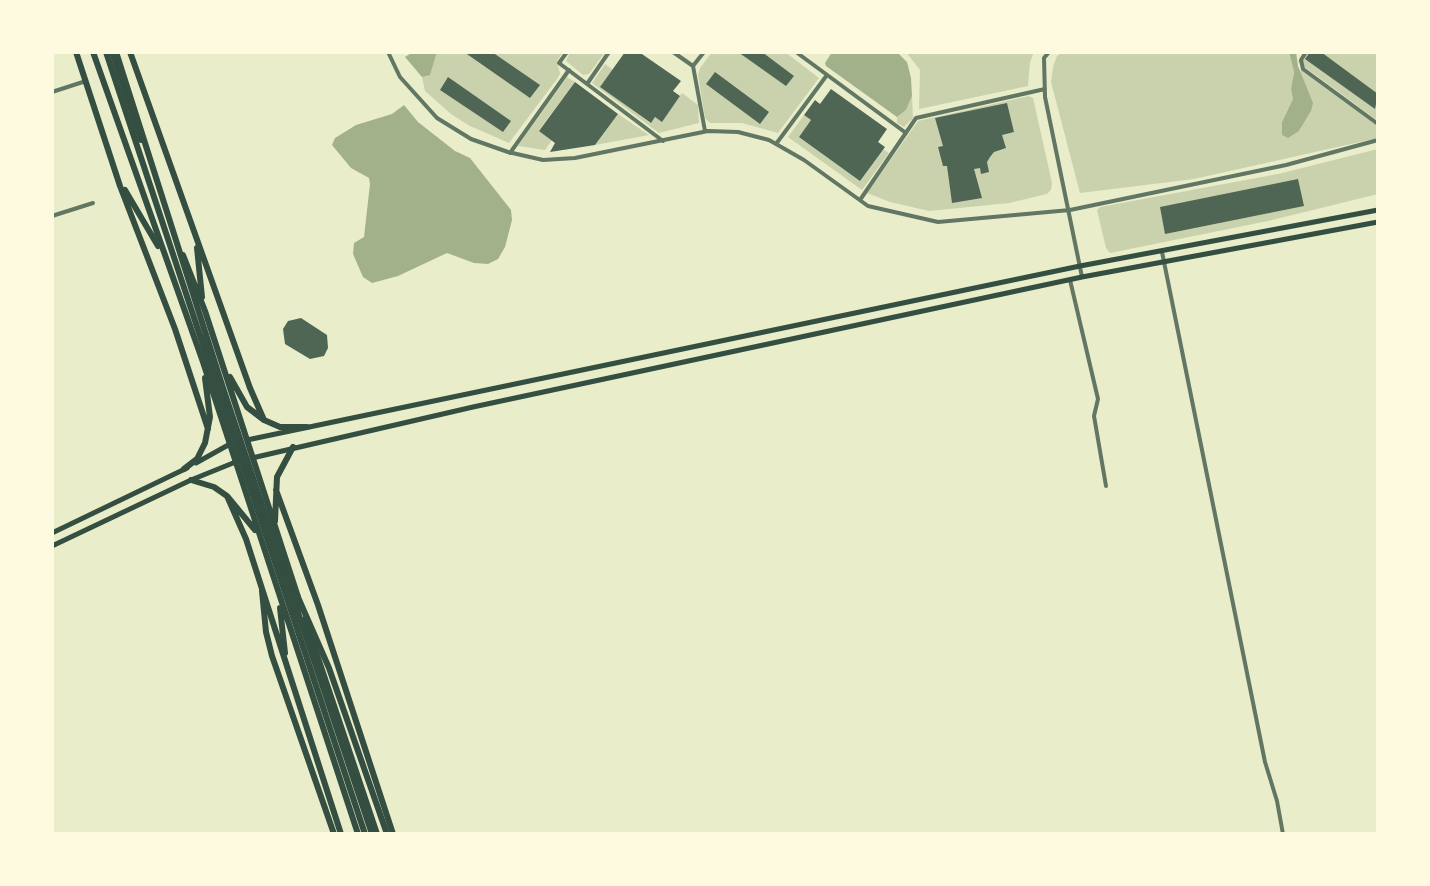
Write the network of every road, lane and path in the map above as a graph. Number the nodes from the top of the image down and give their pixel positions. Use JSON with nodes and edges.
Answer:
{"nodes":[{"id":1,"x":76,"y":52,"type":"edge"},
{"id":2,"x":93,"y":52,"type":"edge"},
{"id":3,"x":111,"y":52,"type":"edge"},
{"id":4,"x":130,"y":52,"type":"edge"},
{"id":5,"x":388,"y":52,"type":"edge"},
{"id":6,"x":567,"y":52,"type":"edge"},
{"id":7,"x":609,"y":52,"type":"edge"},
{"id":8,"x":673,"y":52,"type":"edge"},
{"id":9,"x":704,"y":52,"type":"edge"},
{"id":10,"x":796,"y":52,"type":"edge"},
{"id":11,"x":1049,"y":52,"type":"edge"},
{"id":12,"x":1306,"y":52,"type":"edge"},
{"id":13,"x":804,"y":54,"type":"edge"},
{"id":14,"x":693,"y":66,"type":"junction"},
{"id":15,"x":569,"y":70,"type":"junction"},
{"id":16,"x":827,"y":75,"type":"junction"},
{"id":17,"x":86,"y":81,"type":"junction"},
{"id":18,"x":587,"y":84,"type":"junction"},
{"id":19,"x":1045,"y":89,"type":"junction"},
{"id":20,"x":52,"y":92,"type":"edge"},
{"id":21,"x":1378,"y":124,"type":"edge"},
{"id":22,"x":705,"y":131,"type":"junction"},
{"id":23,"x":906,"y":133,"type":"junction"},
{"id":24,"x":1378,"y":140,"type":"edge"},
{"id":25,"x":663,"y":141,"type":"junction"},
{"id":26,"x":776,"y":144,"type":"junction"},
{"id":27,"x":510,"y":153,"type":"junction"},
{"id":28,"x":117,"y":177,"type":"junction"},
{"id":29,"x":860,"y":200,"type":"junction"},
{"id":30,"x":93,"y":203,"type":"dead end"},
{"id":31,"x":1070,"y":210,"type":"junction"},
{"id":32,"x":1378,"y":210,"type":"edge"},
{"id":33,"x":52,"y":216,"type":"edge"},
{"id":34,"x":1378,"y":222,"type":"edge"},
{"id":35,"x":195,"y":237,"type":"junction"},
{"id":36,"x":1162,"y":252,"type":"junction"},
{"id":37,"x":167,"y":262,"type":"junction"},
{"id":38,"x":1165,"y":263,"type":"junction"},
{"id":39,"x":1080,"y":266,"type":"junction"},
{"id":40,"x":1082,"y":277,"type":"junction"},
{"id":41,"x":1070,"y":280,"type":"junction"},
{"id":42,"x":202,"y":304,"type":"junction"},
{"id":43,"x":221,"y":361,"type":"junction"},
{"id":44,"x":203,"y":362,"type":"junction"},
{"id":45,"x":264,"y":420,"type":"junction"},
{"id":46,"x":307,"y":427,"type":"junction"},
{"id":47,"x":208,"y":429,"type":"junction"},
{"id":48,"x":247,"y":440,"type":"junction"},
{"id":49,"x":230,"y":444,"type":"junction"},
{"id":50,"x":293,"y":447,"type":"junction"},
{"id":51,"x":254,"y":457,"type":"junction"},
{"id":52,"x":236,"y":462,"type":"junction"},
{"id":53,"x":184,"y":469,"type":"junction"},
{"id":54,"x":191,"y":480,"type":"junction"},
{"id":55,"x":1106,"y":486,"type":"dead end"},
{"id":56,"x":276,"y":490,"type":"junction"},
{"id":57,"x":227,"y":496,"type":"junction"},
{"id":58,"x":52,"y":533,"type":"edge"},
{"id":59,"x":261,"y":538,"type":"junction"},
{"id":60,"x":280,"y":544,"type":"junction"},
{"id":61,"x":52,"y":546,"type":"edge"},
{"id":62,"x":262,"y":591,"type":"junction"},
{"id":63,"x":278,"y":593,"type":"junction"},
{"id":64,"x":297,"y":595,"type":"junction"},
{"id":65,"x":287,"y":670,"type":"junction"},
{"id":66,"x":334,"y":834,"type":"edge"},
{"id":67,"x":341,"y":834,"type":"edge"},
{"id":68,"x":358,"y":834,"type":"edge"},
{"id":69,"x":365,"y":834,"type":"edge"},
{"id":70,"x":375,"y":834,"type":"edge"},
{"id":71,"x":387,"y":834,"type":"edge"},
{"id":72,"x":393,"y":834,"type":"edge"},
{"id":73,"x":1283,"y":834,"type":"edge"}],
"edges":[{"from":1,"to":17,"type":"main road"},
{"from":2,"to":37,"type":"main road"},
{"from":3,"to":42,"type":"main road"},
{"from":3,"to":69,"type":"main road"},
{"from":3,"to":70,"type":"main road"},
{"from":4,"to":35,"type":"main road"},
{"from":5,"to":27,"type":"street"},
{"from":6,"to":15,"type":"street"},
{"from":7,"to":18,"type":"street"},
{"from":8,"to":14,"type":"street"},
{"from":9,"to":14,"type":"street"},
{"from":10,"to":13,"type":"street"},
{"from":11,"to":19,"type":"street"},
{"from":12,"to":21,"type":"street"},
{"from":13,"to":16,"type":"street"},
{"from":14,"to":22,"type":"street"},
{"from":15,"to":18,"type":"street"},
{"from":15,"to":27,"type":"street"},
{"from":16,"to":23,"type":"street"},
{"from":16,"to":26,"type":"street"},
{"from":17,"to":20,"type":"street"},
{"from":17,"to":28,"type":"main road"},
{"from":18,"to":25,"type":"street"},
{"from":19,"to":23,"type":"street"},
{"from":19,"to":31,"type":"street"},
{"from":22,"to":25,"type":"street"},
{"from":22,"to":26,"type":"street"},
{"from":23,"to":29,"type":"street"},
{"from":24,"to":31,"type":"street"},
{"from":25,"to":27,"type":"street"},
{"from":26,"to":29,"type":"street"},
{"from":28,"to":37,"type":"main road"},
{"from":28,"to":47,"type":"main road"},
{"from":29,"to":31,"type":"street"},
{"from":30,"to":33,"type":"street"},
{"from":31,"to":39,"type":"street"},
{"from":32,"to":36,"type":"main road"},
{"from":34,"to":38,"type":"main road"},
{"from":35,"to":42,"type":"main road"},
{"from":35,"to":45,"type":"main road"},
{"from":36,"to":38,"type":"street"},
{"from":36,"to":39,"type":"main road"},
{"from":37,"to":44,"type":"main road"},
{"from":38,"to":40,"type":"main road"},
{"from":38,"to":73,"type":"street"},
{"from":39,"to":40,"type":"street"},
{"from":39,"to":46,"type":"main road"},
{"from":40,"to":41,"type":"main road"},
{"from":41,"to":50,"type":"main road"},
{"from":41,"to":55,"type":"street"},
{"from":42,"to":43,"type":"main road"},
{"from":43,"to":45,"type":"main road"},
{"from":43,"to":48,"type":"main road"},
{"from":44,"to":47,"type":"main road"},
{"from":44,"to":49,"type":"main road"},
{"from":45,"to":46,"type":"main road"},
{"from":46,"to":48,"type":"main road"},
{"from":47,"to":53,"type":"main road"},
{"from":48,"to":49,"type":"main road"},
{"from":48,"to":51,"type":"main road"},
{"from":49,"to":52,"type":"main road"},
{"from":49,"to":53,"type":"main road"},
{"from":50,"to":51,"type":"main road"},
{"from":50,"to":56,"type":"main road"},
{"from":51,"to":52,"type":"main road"},
{"from":51,"to":60,"type":"main road"},
{"from":52,"to":54,"type":"main road"},
{"from":52,"to":59,"type":"main road"},
{"from":53,"to":58,"type":"main road"},
{"from":54,"to":57,"type":"main road"},
{"from":54,"to":61,"type":"main road"},
{"from":56,"to":60,"type":"main road"},
{"from":56,"to":72,"type":"main road"},
{"from":57,"to":59,"type":"main road"},
{"from":57,"to":62,"type":"main road"},
{"from":59,"to":63,"type":"main road"},
{"from":60,"to":64,"type":"main road"},
{"from":62,"to":65,"type":"main road"},
{"from":62,"to":66,"type":"main road"},
{"from":63,"to":65,"type":"main road"},
{"from":63,"to":68,"type":"main road"},
{"from":64,"to":70,"type":"main road"},
{"from":64,"to":71,"type":"main road"},
{"from":65,"to":67,"type":"main road"}]}
